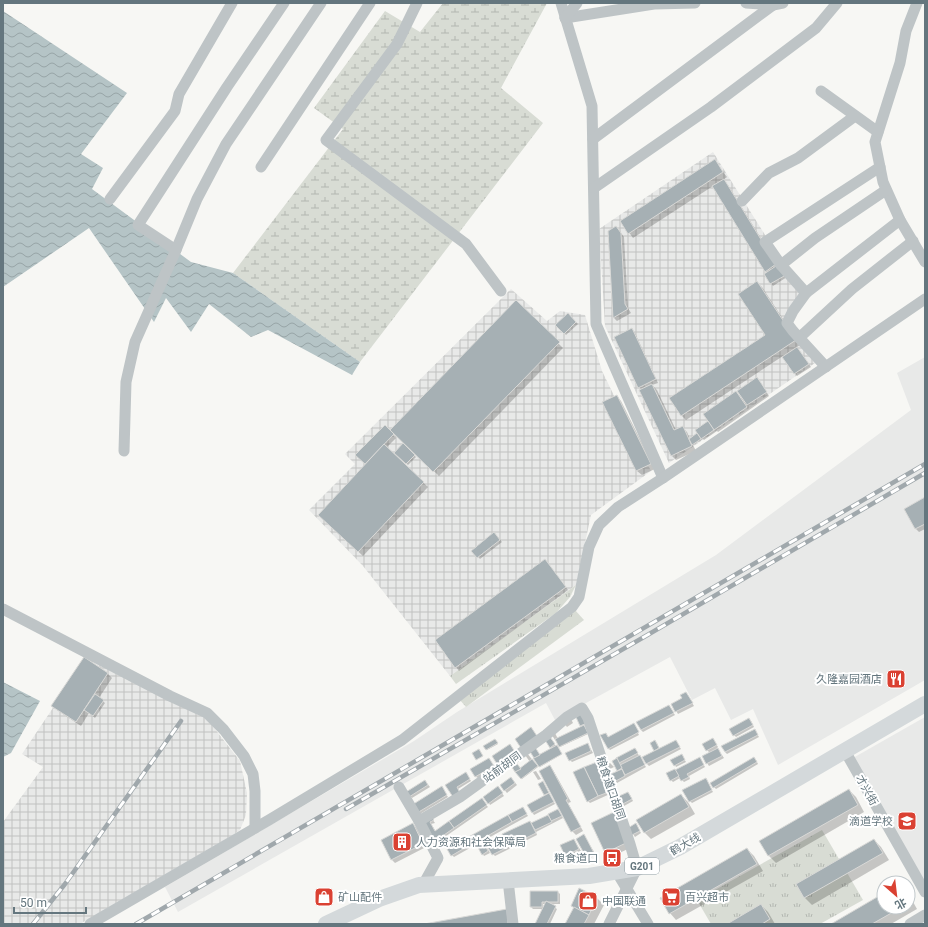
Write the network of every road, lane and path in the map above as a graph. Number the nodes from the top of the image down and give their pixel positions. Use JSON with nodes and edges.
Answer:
{"nodes":[{"id":1,"x":232,"y":3,"type":"edge"},
{"id":2,"x":284,"y":3,"type":"edge"},
{"id":3,"x":321,"y":3,"type":"edge"},
{"id":4,"x":370,"y":3,"type":"edge"},
{"id":5,"x":417,"y":3,"type":"edge"},
{"id":6,"x":561,"y":3,"type":"edge"},
{"id":7,"x":576,"y":3,"type":"edge"},
{"id":8,"x":694,"y":3,"type":"edge"},
{"id":9,"x":746,"y":3,"type":"edge"},
{"id":10,"x":837,"y":3,"type":"edge"},
{"id":11,"x":917,"y":3,"type":"edge"},
{"id":12,"x":660,"y":4,"type":"edge"},
{"id":13,"x":778,"y":4,"type":"edge"},
{"id":14,"x":565,"y":18,"type":"junction"},
{"id":15,"x":821,"y":91,"type":"dead end"},
{"id":16,"x":855,"y":116,"type":"junction"},
{"id":17,"x":878,"y":132,"type":"junction"},
{"id":18,"x":593,"y":139,"type":"junction"},
{"id":19,"x":261,"y":167,"type":"dead end"},
{"id":20,"x":880,"y":167,"type":"junction"},
{"id":21,"x":594,"y":188,"type":"junction"},
{"id":22,"x":886,"y":190,"type":"junction"},
{"id":23,"x":110,"y":199,"type":"dead end"},
{"id":24,"x":742,"y":201,"type":"dead end"},
{"id":25,"x":900,"y":220,"type":"junction"},
{"id":26,"x":912,"y":241,"type":"junction"},
{"id":27,"x":176,"y":250,"type":"junction"},
{"id":28,"x":925,"y":262,"type":"edge"},
{"id":29,"x":781,"y":265,"type":"junction"},
{"id":30,"x":501,"y":291,"type":"dead end"},
{"id":31,"x":806,"y":293,"type":"junction"},
{"id":32,"x":925,"y":299,"type":"edge"},
{"id":33,"x":799,"y":338,"type":"junction"},
{"id":34,"x":826,"y":367,"type":"junction"},
{"id":35,"x":124,"y":451,"type":"dead end"},
{"id":36,"x":663,"y":478,"type":"junction"},
{"id":37,"x":3,"y":609,"type":"edge"},
{"id":38,"x":925,"y":704,"type":"edge"},
{"id":39,"x":582,"y":708,"type":"joint"},
{"id":40,"x":845,"y":751,"type":"junction"},
{"id":41,"x":399,"y":787,"type":"dead end"},
{"id":42,"x":419,"y":821,"type":"junction"},
{"id":43,"x":255,"y":828,"type":"junction"},
{"id":44,"x":637,"y":868,"type":"junction"},
{"id":45,"x":616,"y":871,"type":"junction"},
{"id":46,"x":508,"y":880,"type":"junction"},
{"id":47,"x":423,"y":885,"type":"junction"},
{"id":48,"x":627,"y":889,"type":"junction"},
{"id":49,"x":925,"y":892,"type":"edge"},
{"id":50,"x":925,"y":915,"type":"edge"},
{"id":51,"x":90,"y":924,"type":"edge"},
{"id":52,"x":326,"y":924,"type":"edge"},
{"id":53,"x":513,"y":924,"type":"edge"},
{"id":54,"x":609,"y":924,"type":"edge"},
{"id":55,"x":648,"y":924,"type":"edge"},
{"id":56,"x":910,"y":924,"type":"edge"}],
"edges":[{"from":1,"to":23,"type":"street"},
{"from":2,"to":27,"type":"street"},
{"from":3,"to":27,"type":"street"},
{"from":4,"to":19,"type":"street"},
{"from":5,"to":30,"type":"street"},
{"from":6,"to":14,"type":"street"},
{"from":7,"to":14,"type":"street"},
{"from":8,"to":12,"type":"street"},
{"from":9,"to":13,"type":"street"},
{"from":10,"to":21,"type":"street"},
{"from":11,"to":17,"type":"street"},
{"from":12,"to":14,"type":"street"},
{"from":13,"to":18,"type":"street"},
{"from":14,"to":18,"type":"street"},
{"from":15,"to":16,"type":"street"},
{"from":16,"to":17,"type":"street"},
{"from":16,"to":24,"type":"street"},
{"from":17,"to":20,"type":"street"},
{"from":18,"to":21,"type":"street"},
{"from":20,"to":22,"type":"street"},
{"from":20,"to":29,"type":"street"},
{"from":21,"to":36,"type":"street"},
{"from":22,"to":25,"type":"street"},
{"from":22,"to":29,"type":"street"},
{"from":25,"to":26,"type":"street"},
{"from":25,"to":31,"type":"street"},
{"from":26,"to":28,"type":"street"},
{"from":26,"to":33,"type":"street"},
{"from":27,"to":35,"type":"street"},
{"from":29,"to":31,"type":"street"},
{"from":31,"to":33,"type":"street"},
{"from":32,"to":34,"type":"street"},
{"from":33,"to":34,"type":"street"},
{"from":34,"to":36,"type":"street"},
{"from":36,"to":43,"type":"street"},
{"from":37,"to":43,"type":"street"},
{"from":38,"to":40,"type":"highway","name":"鹤大线","number":"G201"},
{"from":39,"to":42,"type":"street","name":"站前胡同"},
{"from":39,"to":44,"type":"street","name":"粮食道口胡同"},
{"from":40,"to":44,"type":"highway","name":"鹤大线","number":"G201"},
{"from":40,"to":49,"type":"street","name":"才兴街"},
{"from":41,"to":42,"type":"street"},
{"from":42,"to":47,"type":"street"},
{"from":43,"to":51,"type":"street"},
{"from":44,"to":45,"type":"highway","name":"鹤大线","number":"G201"},
{"from":44,"to":48,"type":"street"},
{"from":45,"to":46,"type":"highway","name":"鹤大线","number":"G201"},
{"from":45,"to":48,"type":"street"},
{"from":46,"to":47,"type":"highway","name":"鹤大线","number":"G201"},
{"from":46,"to":53,"type":"street"},
{"from":47,"to":52,"type":"highway","name":"鹤大线","number":"G201"},
{"from":48,"to":54,"type":"street"},
{"from":48,"to":55,"type":"street"},
{"from":50,"to":56,"type":"street"}]}
